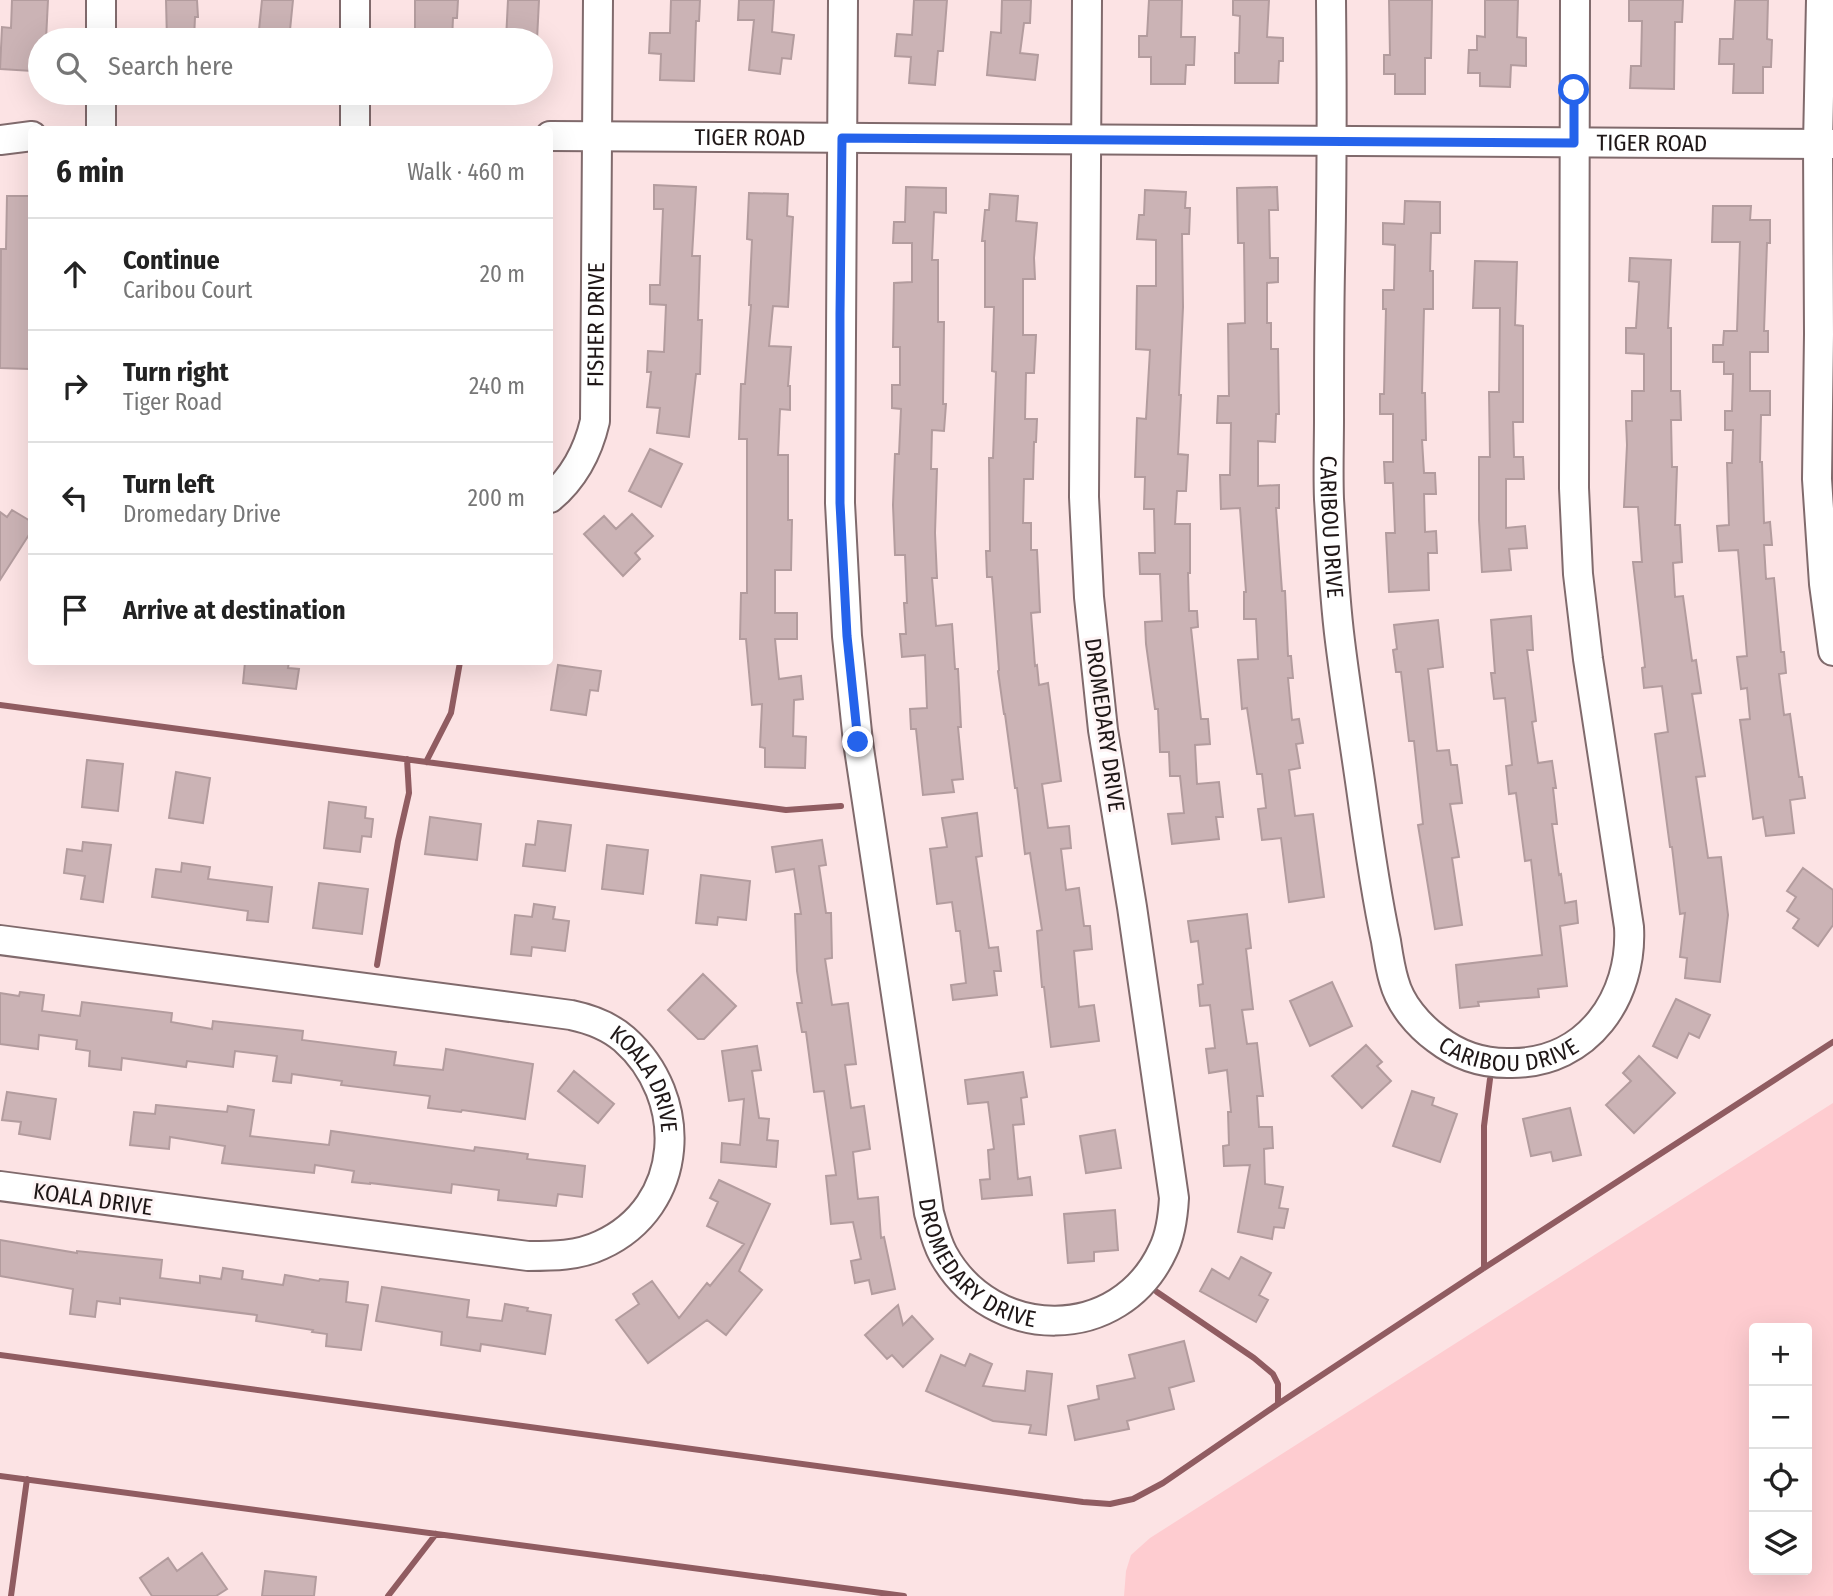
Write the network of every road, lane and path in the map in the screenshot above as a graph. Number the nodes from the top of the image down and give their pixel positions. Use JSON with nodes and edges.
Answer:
{"nodes":[{"id":1,"x":102,"y":0,"type":"edge"},
{"id":2,"x":355,"y":0,"type":"edge"},
{"id":3,"x":598,"y":0,"type":"edge"},
{"id":4,"x":843,"y":0,"type":"edge"},
{"id":5,"x":1087,"y":0,"type":"edge"},
{"id":6,"x":1331,"y":0,"type":"edge"},
{"id":7,"x":1575,"y":0,"type":"edge"},
{"id":8,"x":1821,"y":0,"type":"edge"},
{"id":9,"x":102,"y":28,"type":"edge"},
{"id":10,"x":355,"y":28,"type":"edge"},
{"id":11,"x":101,"y":105,"type":"edge"},
{"id":12,"x":355,"y":105,"type":"edge"},
{"id":13,"x":101,"y":126,"type":"edge"},
{"id":14,"x":355,"y":126,"type":"edge"},
{"id":15,"x":28,"y":136,"type":"edge"},
{"id":16,"x":553,"y":136,"type":"edge"},
{"id":17,"x":596,"y":136,"type":"junction"},
{"id":18,"x":842,"y":138,"type":"junction"},
{"id":19,"x":0,"y":140,"type":"edge"},
{"id":20,"x":1086,"y":140,"type":"junction"},
{"id":21,"x":1333,"y":140,"type":"junction"},
{"id":22,"x":1574,"y":143,"type":"junction"},
{"id":23,"x":1826,"y":144,"type":"edge"},
{"id":24,"x":553,"y":495,"type":"edge"},
{"id":25,"x":1833,"y":651,"type":"edge"},
{"id":26,"x":0,"y":940,"type":"edge"},
{"id":27,"x":0,"y":1186,"type":"edge"}],
"edges":[{"from":1,"to":9,"type":"street"},
{"from":2,"to":10,"type":"street"},
{"from":3,"to":17,"type":"street","name":"FISHER DRIVE"},
{"from":4,"to":18,"type":"street","name":"DROMEDARY DRIVE"},
{"from":5,"to":20,"type":"street","name":"DROMEDARY DRIVE"},
{"from":6,"to":21,"type":"street","name":"CARIBOU DRIVE"},
{"from":7,"to":22,"type":"street","name":"CARIBOU DRIVE"},
{"from":8,"to":23,"type":"street"},
{"from":11,"to":13,"type":"street"},
{"from":12,"to":14,"type":"street"},
{"from":15,"to":19,"type":"street"},
{"from":16,"to":17,"type":"street","name":"TIGER ROAD"},
{"from":17,"to":18,"type":"street","name":"TIGER ROAD"},
{"from":17,"to":24,"type":"street","name":"FISHER DRIVE"},
{"from":18,"to":20,"type":"street","name":"TIGER ROAD"},
{"from":18,"to":20,"type":"street","name":"DROMEDARY DRIVE"},
{"from":20,"to":21,"type":"street","name":"TIGER ROAD"},
{"from":21,"to":22,"type":"street","name":"TIGER ROAD"},
{"from":21,"to":22,"type":"street","name":"CARIBOU DRIVE"},
{"from":22,"to":23,"type":"street","name":"TIGER ROAD"},
{"from":23,"to":25,"type":"street"},
{"from":26,"to":27,"type":"street","name":"KOALA DRIVE"}]}
